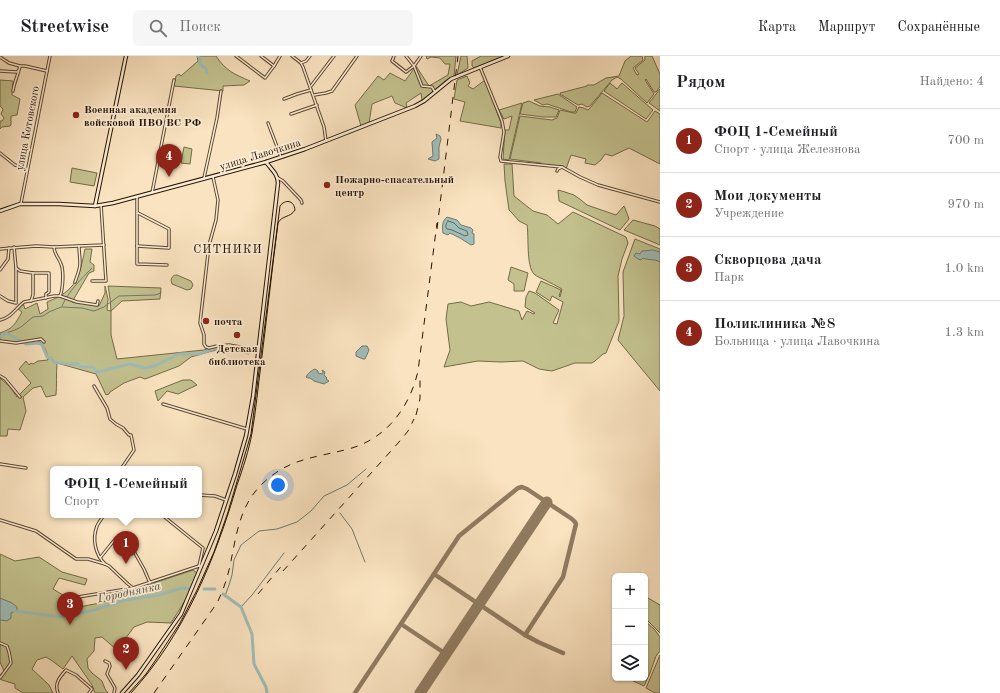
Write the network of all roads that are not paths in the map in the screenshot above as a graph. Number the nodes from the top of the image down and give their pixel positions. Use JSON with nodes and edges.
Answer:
{"nodes":[{"id":1,"x":50,"y":56,"type":"edge"},
{"id":2,"x":126,"y":56,"type":"edge"},
{"id":3,"x":236,"y":56,"type":"edge"},
{"id":4,"x":261,"y":56,"type":"edge"},
{"id":5,"x":280,"y":56,"type":"edge"},
{"id":6,"x":292,"y":56,"type":"edge"},
{"id":7,"x":310,"y":56,"type":"edge"},
{"id":8,"x":334,"y":56,"type":"edge"},
{"id":9,"x":358,"y":56,"type":"edge"},
{"id":10,"x":394,"y":56,"type":"edge"},
{"id":11,"x":406,"y":56,"type":"edge"},
{"id":12,"x":421,"y":56,"type":"edge"},
{"id":13,"x":508,"y":56,"type":"edge"},
{"id":14,"x":0,"y":57,"type":"edge"},
{"id":15,"x":301,"y":63,"type":"junction"},
{"id":16,"x":20,"y":66,"type":"junction"},
{"id":17,"x":274,"y":66,"type":"junction"},
{"id":18,"x":414,"y":66,"type":"junction"},
{"id":19,"x":480,"y":67,"type":"junction"},
{"id":20,"x":0,"y":70,"type":"edge"},
{"id":21,"x":19,"y":71,"type":"junction"},
{"id":22,"x":47,"y":71,"type":"junction"},
{"id":23,"x":174,"y":80,"type":"dead end"},
{"id":24,"x":311,"y":88,"type":"junction"},
{"id":25,"x":13,"y":91,"type":"dead end"},
{"id":26,"x":221,"y":91,"type":"dead end"},
{"id":27,"x":435,"y":92,"type":"junction"},
{"id":28,"x":313,"y":95,"type":"junction"},
{"id":29,"x":284,"y":99,"type":"dead end"},
{"id":30,"x":317,"y":105,"type":"junction"},
{"id":31,"x":291,"y":114,"type":"dead end"},
{"id":32,"x":268,"y":123,"type":"dead end"},
{"id":33,"x":326,"y":141,"type":"junction"},
{"id":34,"x":0,"y":153,"type":"edge"},
{"id":35,"x":281,"y":157,"type":"junction"},
{"id":36,"x":266,"y":162,"type":"junction"},
{"id":37,"x":18,"y":166,"type":"dead end"},
{"id":38,"x":562,"y":167,"type":"junction"},
{"id":39,"x":557,"y":171,"type":"dead end"},
{"id":40,"x":212,"y":177,"type":"junction"},
{"id":41,"x":278,"y":178,"type":"junction"},
{"id":42,"x":204,"y":179,"type":"junction"},
{"id":43,"x":152,"y":193,"type":"junction"},
{"id":44,"x":137,"y":197,"type":"junction"},
{"id":45,"x":660,"y":202,"type":"edge"},
{"id":46,"x":302,"y":203,"type":"dead end"},
{"id":47,"x":20,"y":204,"type":"junction"},
{"id":48,"x":100,"y":205,"type":"junction"},
{"id":49,"x":95,"y":206,"type":"junction"},
{"id":50,"x":0,"y":211,"type":"edge"},
{"id":51,"x":138,"y":213,"type":"junction"},
{"id":52,"x":104,"y":245,"type":"junction"},
{"id":53,"x":78,"y":246,"type":"junction"},
{"id":54,"x":137,"y":246,"type":"junction"},
{"id":55,"x":14,"y":247,"type":"junction"},
{"id":56,"x":54,"y":247,"type":"junction"},
{"id":57,"x":9,"y":248,"type":"junction"},
{"id":58,"x":0,"y":249,"type":"edge"},
{"id":59,"x":167,"y":265,"type":"dead end"},
{"id":60,"x":16,"y":268,"type":"junction"},
{"id":61,"x":0,"y":270,"type":"edge"},
{"id":62,"x":33,"y":273,"type":"junction"},
{"id":63,"x":92,"y":281,"type":"dead end"},
{"id":64,"x":75,"y":282,"type":"dead end"},
{"id":65,"x":0,"y":296,"type":"edge"},
{"id":66,"x":60,"y":296,"type":"junction"},
{"id":67,"x":46,"y":298,"type":"junction"},
{"id":68,"x":31,"y":301,"type":"junction"},
{"id":69,"x":98,"y":301,"type":"dead end"},
{"id":70,"x":24,"y":302,"type":"junction"},
{"id":71,"x":16,"y":303,"type":"junction"},
{"id":72,"x":0,"y":320,"type":"edge"},
{"id":73,"x":0,"y":341,"type":"edge"},
{"id":74,"x":44,"y":342,"type":"dead end"},
{"id":75,"x":258,"y":349,"type":"junction"},
{"id":76,"x":0,"y":376,"type":"edge"},
{"id":77,"x":94,"y":386,"type":"dead end"},
{"id":78,"x":20,"y":396,"type":"dead end"},
{"id":79,"x":163,"y":404,"type":"dead end"},
{"id":80,"x":247,"y":429,"type":"junction"},
{"id":81,"x":0,"y":464,"type":"edge"},
{"id":82,"x":123,"y":466,"type":"edge"},
{"id":83,"x":26,"y":468,"type":"dead end"},
{"id":84,"x":202,"y":495,"type":"edge"},
{"id":85,"x":226,"y":500,"type":"junction"},
{"id":86,"x":102,"y":518,"type":"edge"},
{"id":87,"x":166,"y":518,"type":"edge"},
{"id":88,"x":0,"y":520,"type":"edge"},
{"id":89,"x":100,"y":558,"type":"junction"},
{"id":90,"x":105,"y":564,"type":"junction"},
{"id":91,"x":200,"y":567,"type":"junction"},
{"id":92,"x":150,"y":583,"type":"junction"},
{"id":93,"x":133,"y":588,"type":"junction"},
{"id":94,"x":72,"y":598,"type":"dead end"},
{"id":95,"x":0,"y":643,"type":"edge"},
{"id":96,"x":105,"y":661,"type":"dead end"},
{"id":97,"x":0,"y":678,"type":"edge"},
{"id":98,"x":58,"y":693,"type":"edge"},
{"id":99,"x":89,"y":693,"type":"edge"},
{"id":100,"x":114,"y":693,"type":"edge"},
{"id":101,"x":122,"y":693,"type":"edge"}],
"edges":[{"from":1,"to":22,"type":"street","name":"улица Котовского"},
{"from":2,"to":49,"type":"main road"},
{"from":3,"to":17,"type":"street"},
{"from":4,"to":17,"type":"street"},
{"from":5,"to":17,"type":"street"},
{"from":6,"to":15,"type":"street"},
{"from":7,"to":15,"type":"street"},
{"from":8,"to":24,"type":"street"},
{"from":9,"to":28,"type":"street"},
{"from":10,"to":18,"type":"street"},
{"from":11,"to":18,"type":"street"},
{"from":12,"to":18,"type":"street"},
{"from":13,"to":19,"type":"main road","name":"улица Лавочкина"},
{"from":14,"to":16,"type":"street"},
{"from":15,"to":24,"type":"street"},
{"from":16,"to":21,"type":"street"},
{"from":16,"to":22,"type":"street"},
{"from":18,"to":27,"type":"street"},
{"from":19,"to":27,"type":"main road","name":"улица Лавочкина"},
{"from":19,"to":38,"type":"street"},
{"from":20,"to":21,"type":"street"},
{"from":21,"to":25,"type":"street"},
{"from":22,"to":47,"type":"street","name":"улица Котовского"},
{"from":23,"to":43,"type":"street"},
{"from":24,"to":28,"type":"street"},
{"from":24,"to":29,"type":"street"},
{"from":26,"to":42,"type":"street"},
{"from":27,"to":33,"type":"main road","name":"улица Лавочкина"},
{"from":28,"to":30,"type":"street"},
{"from":30,"to":31,"type":"street"},
{"from":30,"to":33,"type":"street"},
{"from":32,"to":35,"type":"street"},
{"from":33,"to":35,"type":"main road","name":"улица Лавочкина"},
{"from":34,"to":37,"type":"street"},
{"from":35,"to":36,"type":"main road","name":"улица Лавочкина"},
{"from":36,"to":40,"type":"main road","name":"улица Лавочкина"},
{"from":36,"to":41,"type":"main road"},
{"from":38,"to":39,"type":"street"},
{"from":38,"to":45,"type":"street"},
{"from":40,"to":42,"type":"main road","name":"улица Лавочкина"},
{"from":40,"to":75,"type":"street"},
{"from":41,"to":46,"type":"street"},
{"from":41,"to":75,"type":"main road"},
{"from":42,"to":43,"type":"main road","name":"улица Лавочкина"},
{"from":43,"to":44,"type":"main road","name":"улица Лавочкина"},
{"from":44,"to":48,"type":"main road","name":"улица Лавочкина"},
{"from":44,"to":51,"type":"street"},
{"from":47,"to":49,"type":"main road","name":"улица Лавочкина"},
{"from":47,"to":50,"type":"main road","name":"улица Лавочкина"},
{"from":48,"to":49,"type":"main road","name":"улица Лавочкина"},
{"from":48,"to":52,"type":"street"},
{"from":51,"to":54,"type":"street"},
{"from":51,"to":54,"type":"street"},
{"from":52,"to":53,"type":"street"},
{"from":52,"to":63,"type":"street"},
{"from":53,"to":56,"type":"street"},
{"from":53,"to":64,"type":"street"},
{"from":54,"to":59,"type":"street"},
{"from":55,"to":56,"type":"street"},
{"from":55,"to":57,"type":"street"},
{"from":55,"to":60,"type":"street"},
{"from":56,"to":66,"type":"street"},
{"from":57,"to":58,"type":"street"},
{"from":57,"to":61,"type":"street"},
{"from":60,"to":62,"type":"street"},
{"from":60,"to":71,"type":"street"},
{"from":62,"to":67,"type":"street"},
{"from":62,"to":68,"type":"street"},
{"from":65,"to":71,"type":"street"},
{"from":66,"to":67,"type":"street"},
{"from":66,"to":69,"type":"street"},
{"from":67,"to":68,"type":"street"},
{"from":68,"to":70,"type":"street"},
{"from":70,"to":71,"type":"street"},
{"from":70,"to":72,"type":"street"},
{"from":73,"to":74,"type":"street"},
{"from":75,"to":80,"type":"main road"},
{"from":76,"to":78,"type":"street"},
{"from":77,"to":82,"type":"street"},
{"from":79,"to":80,"type":"street"},
{"from":80,"to":85,"type":"main road"},
{"from":81,"to":83,"type":"street"},
{"from":84,"to":85,"type":"street"},
{"from":85,"to":91,"type":"main road"},
{"from":86,"to":89,"type":"street"},
{"from":87,"to":91,"type":"street"},
{"from":88,"to":90,"type":"street"},
{"from":89,"to":90,"type":"street"},
{"from":89,"to":92,"type":"street"},
{"from":90,"to":93,"type":"street"},
{"from":91,"to":92,"type":"street"},
{"from":91,"to":101,"type":"main road"},
{"from":92,"to":93,"type":"street"},
{"from":93,"to":94,"type":"street"},
{"from":95,"to":97,"type":"street"},
{"from":96,"to":100,"type":"street"},
{"from":98,"to":99,"type":"street"}]}
